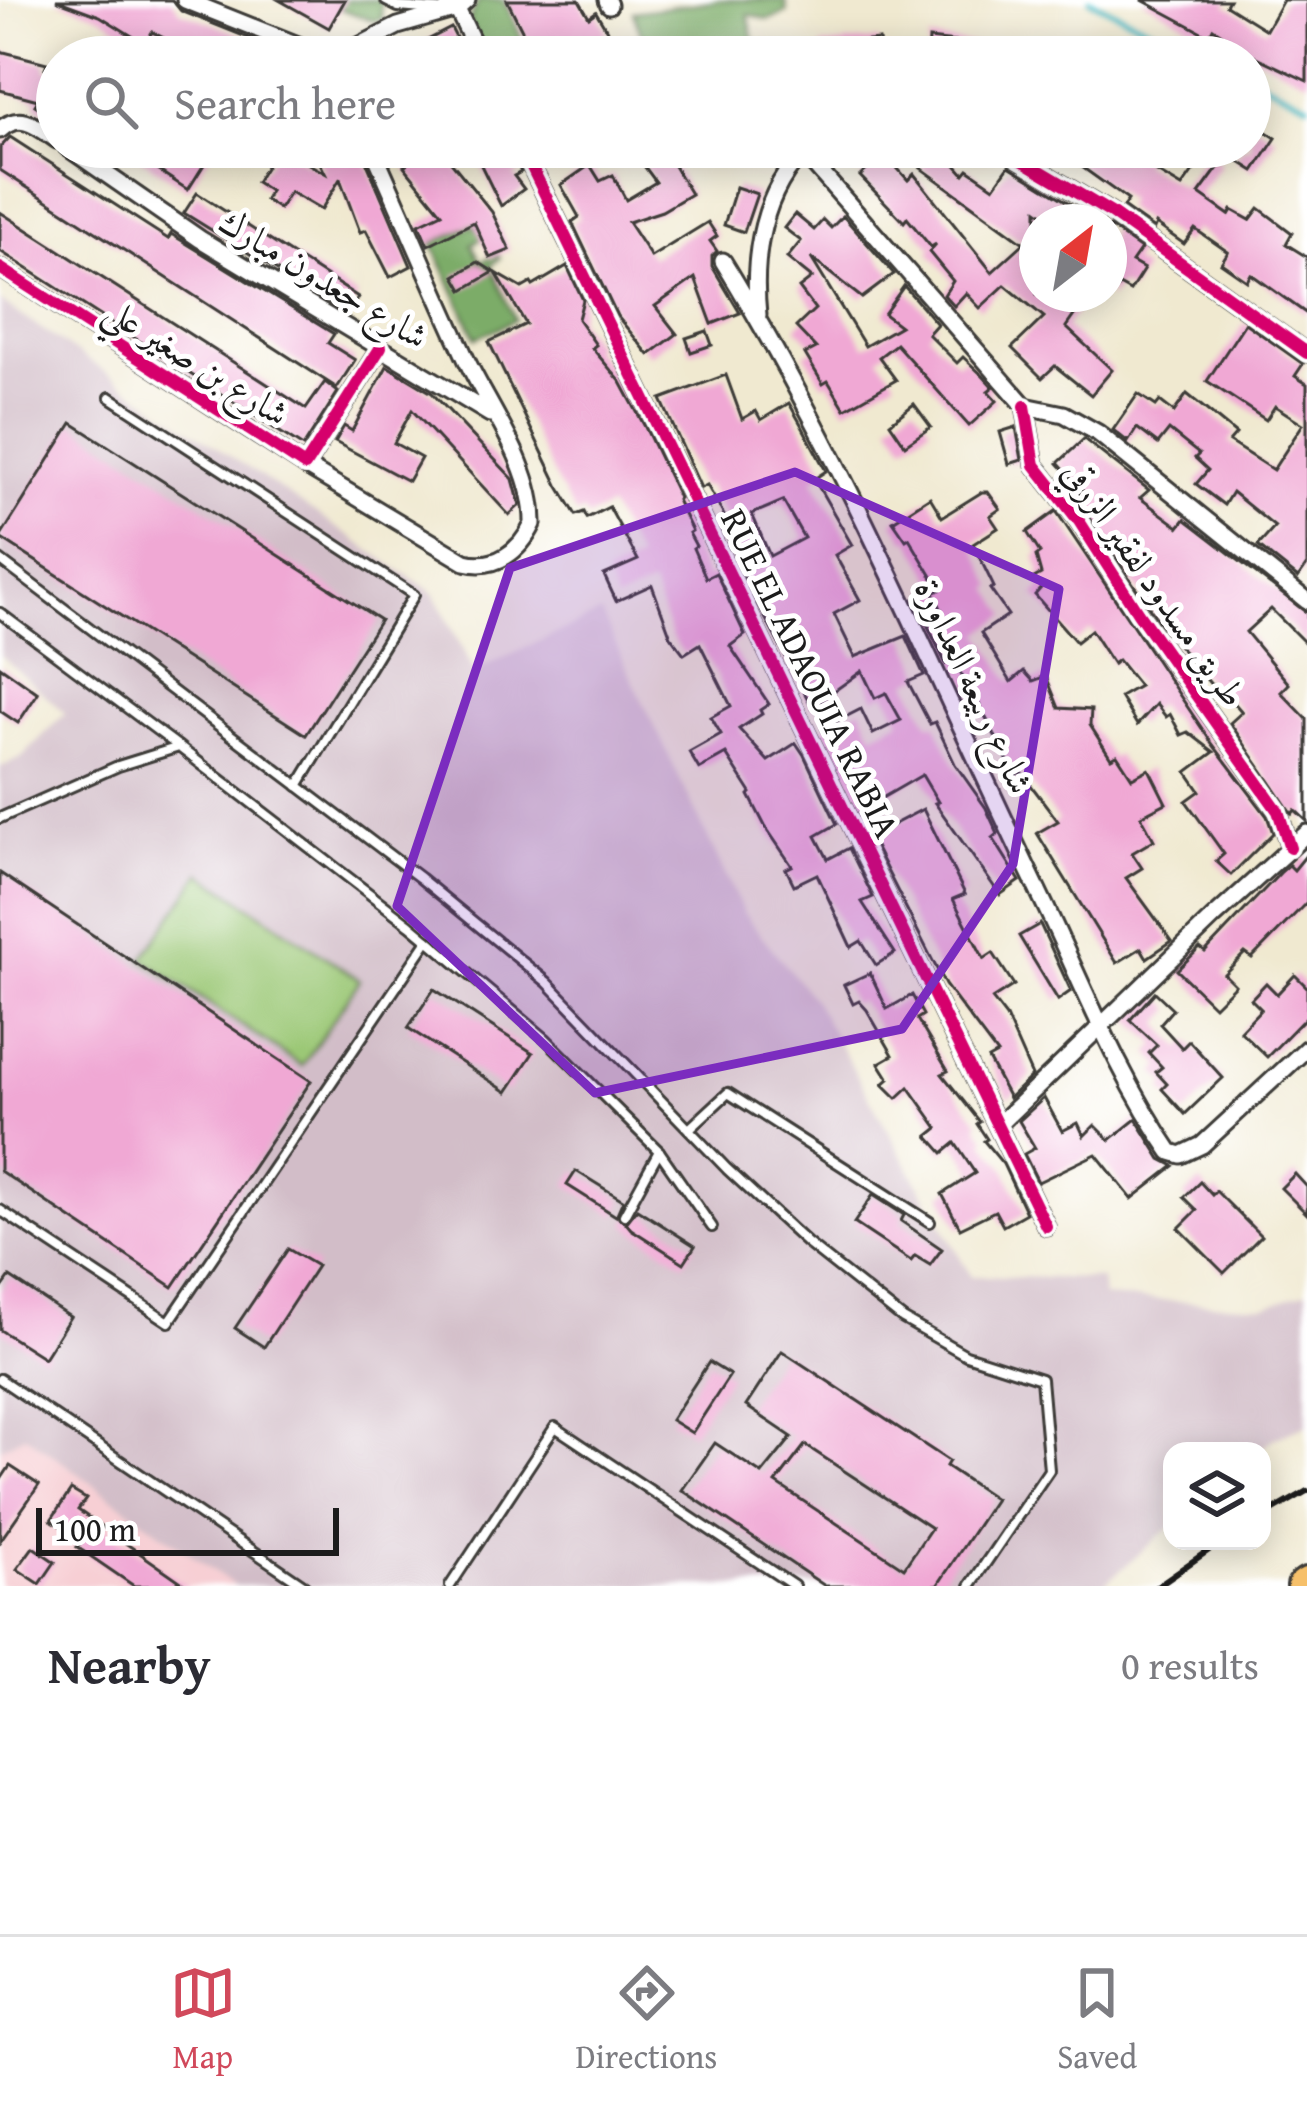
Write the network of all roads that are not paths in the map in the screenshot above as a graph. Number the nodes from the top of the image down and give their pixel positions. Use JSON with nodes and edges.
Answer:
{"nodes":[{"id":1,"x":184,"y":0,"type":"edge"},
{"id":2,"x":386,"y":0,"type":"edge"},
{"id":3,"x":462,"y":4,"type":"edge"},
{"id":4,"x":398,"y":26,"type":"junction"},
{"id":5,"x":278,"y":36,"type":"edge"},
{"id":6,"x":377,"y":36,"type":"edge"},
{"id":7,"x":473,"y":36,"type":"edge"},
{"id":8,"x":36,"y":129,"type":"edge"},
{"id":9,"x":0,"y":130,"type":"edge"},
{"id":10,"x":98,"y":168,"type":"edge"},
{"id":11,"x":381,"y":168,"type":"edge"},
{"id":12,"x":532,"y":168,"type":"edge"},
{"id":13,"x":793,"y":168,"type":"edge"},
{"id":14,"x":822,"y":168,"type":"edge"},
{"id":15,"x":1035,"y":168,"type":"edge"},
{"id":16,"x":723,"y":261,"type":"dead end"},
{"id":17,"x":0,"y":268,"type":"edge"},
{"id":18,"x":758,"y":318,"type":"junction"},
{"id":19,"x":381,"y":347,"type":"junction"},
{"id":20,"x":1307,"y":353,"type":"edge"},
{"id":21,"x":110,"y":397,"type":"dead end"},
{"id":22,"x":1024,"y":406,"type":"junction"},
{"id":23,"x":493,"y":416,"type":"junction"},
{"id":24,"x":305,"y":466,"type":"junction"},
{"id":25,"x":0,"y":560,"type":"edge"},
{"id":26,"x":1307,"y":601,"type":"edge"},
{"id":27,"x":0,"y":613,"type":"edge"},
{"id":28,"x":179,"y":747,"type":"junction"},
{"id":29,"x":298,"y":786,"type":"junction"},
{"id":30,"x":0,"y":818,"type":"edge"},
{"id":31,"x":1307,"y":832,"type":"edge"},
{"id":32,"x":1290,"y":848,"type":"junction"},
{"id":33,"x":428,"y":940,"type":"junction"},
{"id":34,"x":1103,"y":1026,"type":"junction"},
{"id":35,"x":1307,"y":1048,"type":"edge"},
{"id":36,"x":999,"y":1124,"type":"junction"},
{"id":37,"x":689,"y":1129,"type":"junction"},
{"id":38,"x":659,"y":1151,"type":"junction"},
{"id":39,"x":0,"y":1210,"type":"edge"},
{"id":40,"x":624,"y":1215,"type":"dead end"},
{"id":41,"x":930,"y":1222,"type":"dead end"},
{"id":42,"x":1046,"y":1226,"type":"dead end"},
{"id":43,"x":712,"y":1228,"type":"dead end"},
{"id":44,"x":0,"y":1379,"type":"edge"},
{"id":45,"x":304,"y":1586,"type":"edge"},
{"id":46,"x":450,"y":1586,"type":"edge"},
{"id":47,"x":794,"y":1586,"type":"edge"},
{"id":48,"x":970,"y":1586,"type":"edge"}],
"edges":[{"from":1,"to":5,"type":"street"},
{"from":2,"to":3,"type":"lane"},
{"from":2,"to":4,"type":"lane"},
{"from":3,"to":4,"type":"street"},
{"from":3,"to":7,"type":"street"},
{"from":4,"to":6,"type":"street"},
{"from":8,"to":9,"type":"street"},
{"from":10,"to":19,"type":"street","name":"شارع جعدون مبارك"},
{"from":11,"to":23,"type":"street"},
{"from":12,"to":36,"type":"street","name":"RUE EL ADAOUIA RABIA"},
{"from":13,"to":18,"type":"street"},
{"from":14,"to":22,"type":"street"},
{"from":15,"to":20,"type":"street"},
{"from":16,"to":18,"type":"street","name":"شارع ربيعة العداورة"},
{"from":17,"to":24,"type":"street","name":"شارع بن صغير علي"},
{"from":18,"to":34,"type":"street","name":"شارع ربيعة العداورة"},
{"from":19,"to":23,"type":"street","name":"شارع جعدون مبارك"},
{"from":19,"to":24,"type":"street","name":"شارع بن صغير علي"},
{"from":21,"to":29,"type":"lane"},
{"from":22,"to":26,"type":"street"},
{"from":22,"to":32,"type":"street","name":"طريق مسدود لفقير الزرقي"},
{"from":23,"to":24,"type":"street"},
{"from":25,"to":29,"type":"lane"},
{"from":27,"to":28,"type":"lane"},
{"from":28,"to":30,"type":"lane"},
{"from":28,"to":33,"type":"lane"},
{"from":29,"to":37,"type":"lane"},
{"from":31,"to":32,"type":"street"},
{"from":32,"to":34,"type":"street"},
{"from":33,"to":38,"type":"lane"},
{"from":33,"to":39,"type":"lane"},
{"from":34,"to":35,"type":"street","name":"شارع ربيعة العداورة"},
{"from":34,"to":36,"type":"street"},
{"from":36,"to":42,"type":"street","name":"RUE EL ADAOUIA RABIA"},
{"from":37,"to":41,"type":"lane"},
{"from":37,"to":48,"type":"lane"},
{"from":38,"to":40,"type":"lane"},
{"from":38,"to":43,"type":"lane"},
{"from":44,"to":45,"type":"lane"},
{"from":46,"to":47,"type":"lane"}]}
